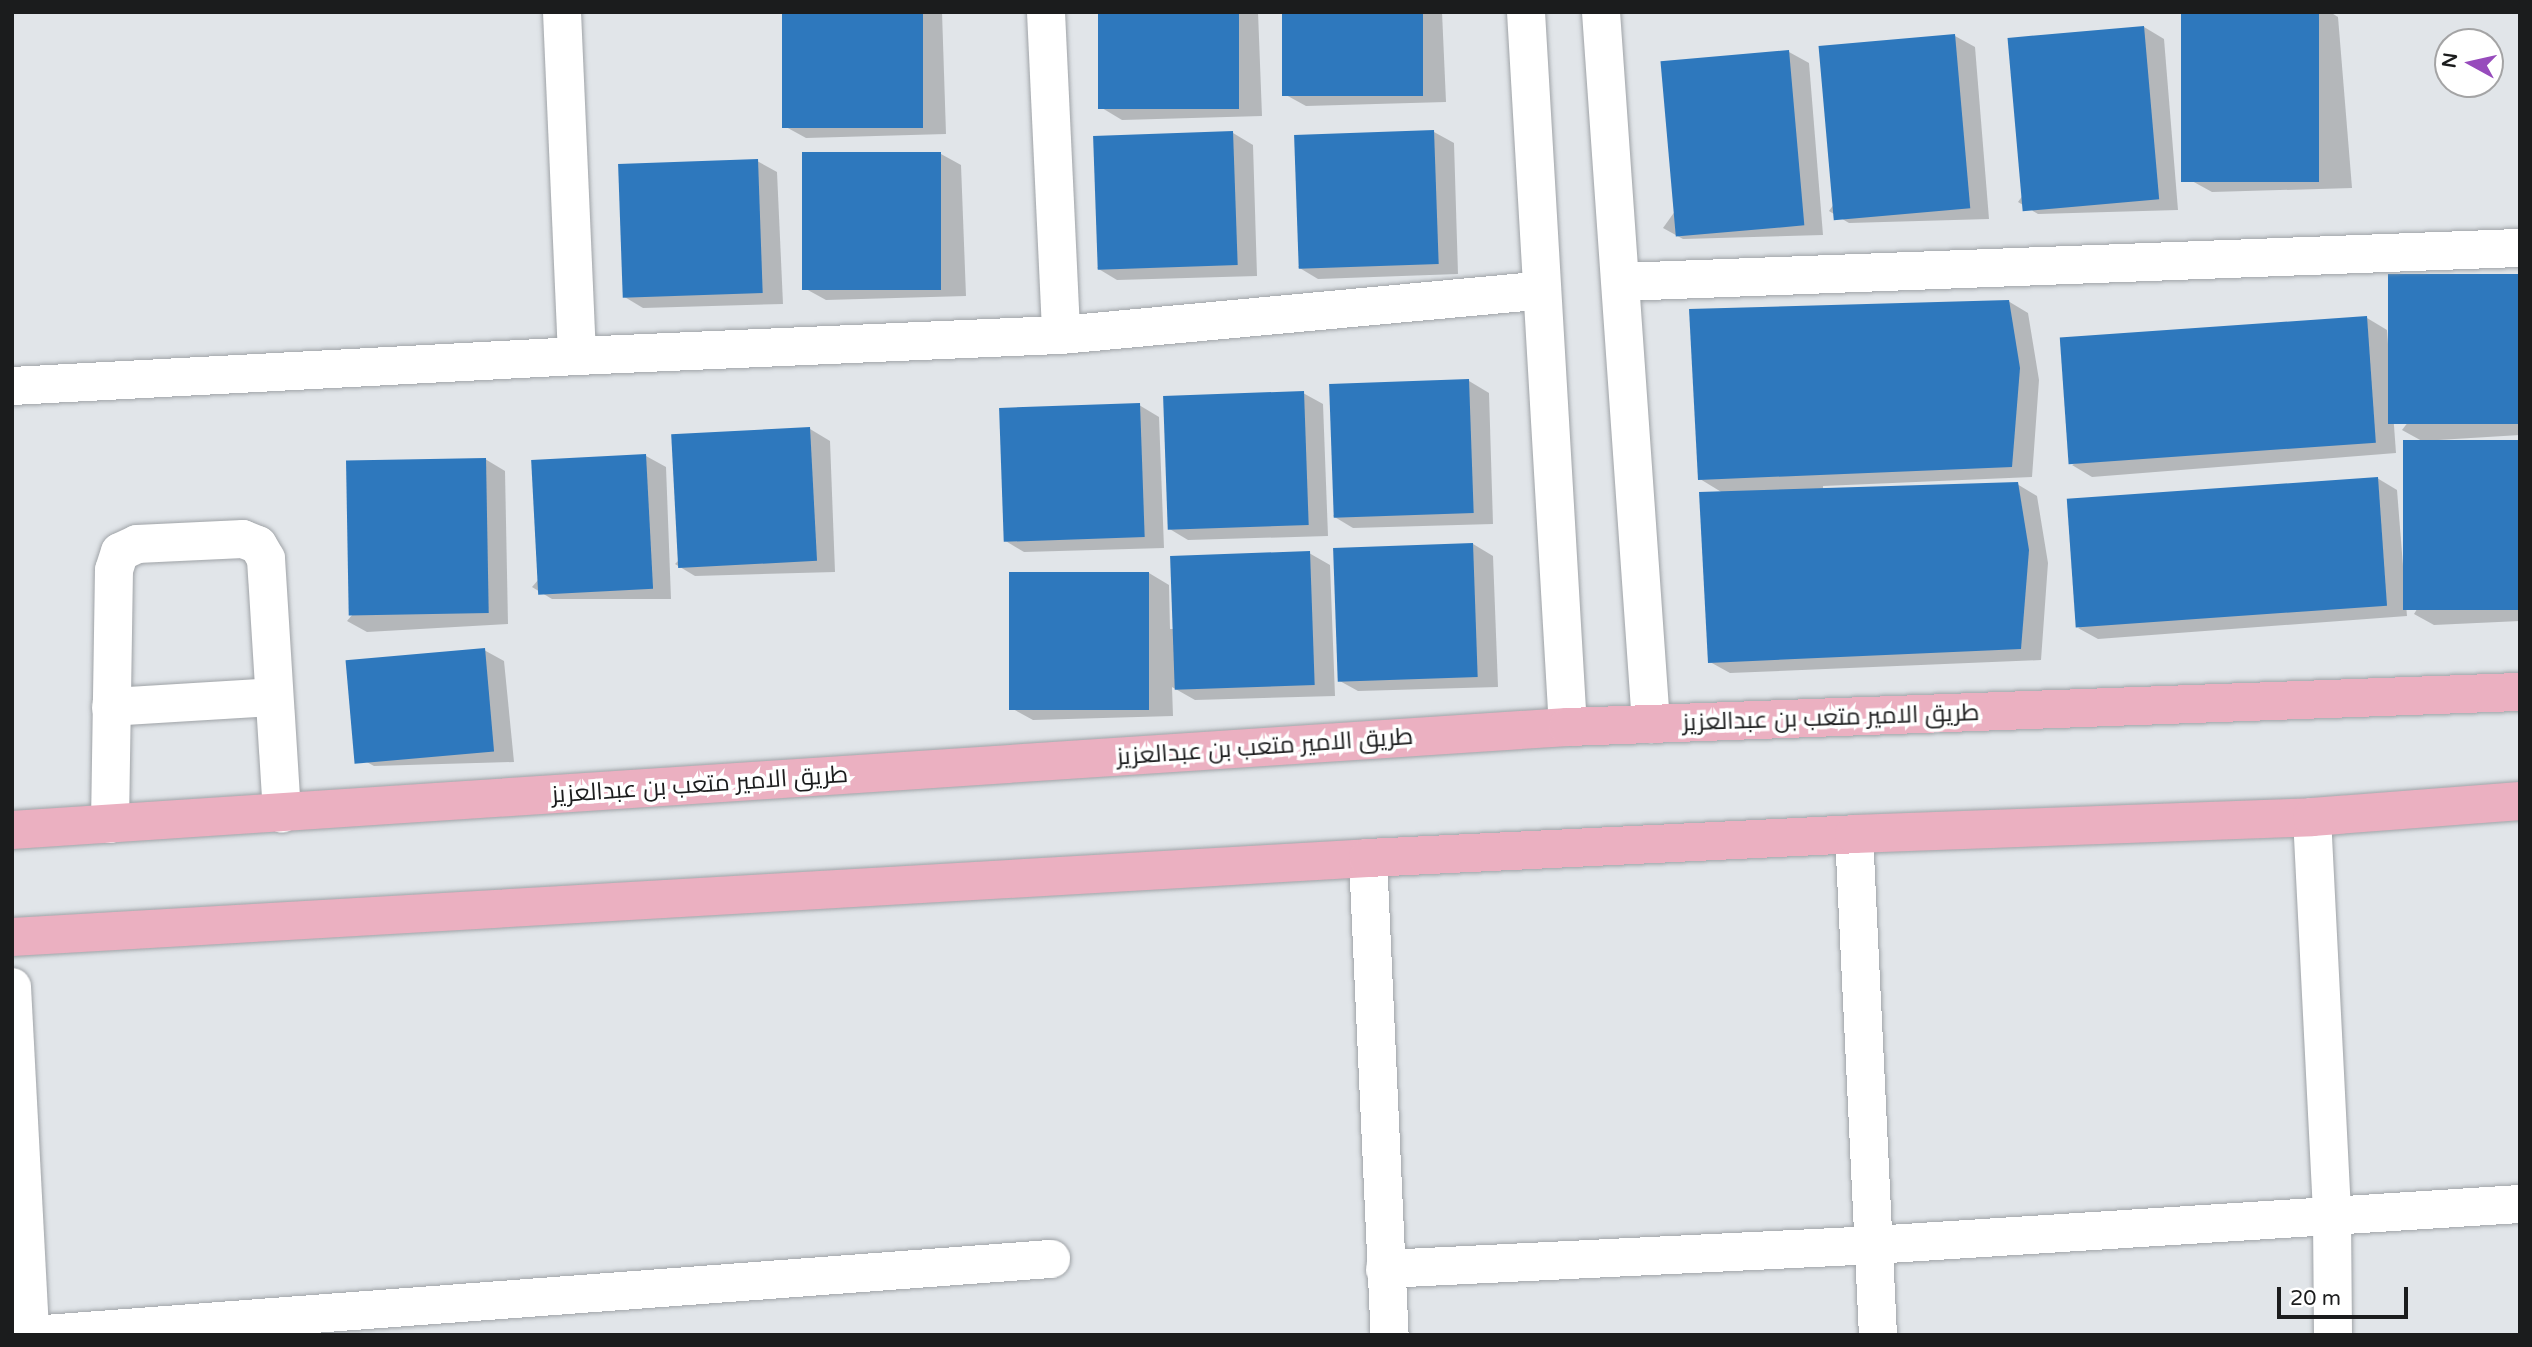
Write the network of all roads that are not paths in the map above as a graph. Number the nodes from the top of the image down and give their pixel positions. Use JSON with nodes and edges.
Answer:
{"nodes":[{"id":1,"x":562,"y":12,"type":"edge"},
{"id":2,"x":1046,"y":12,"type":"edge"},
{"id":3,"x":1526,"y":12,"type":"edge"},
{"id":4,"x":1601,"y":12,"type":"edge"},
{"id":5,"x":2520,"y":248,"type":"edge"},
{"id":6,"x":1621,"y":282,"type":"junction"},
{"id":7,"x":1542,"y":290,"type":"junction"},
{"id":8,"x":1061,"y":335,"type":"junction"},
{"id":9,"x":578,"y":356,"type":"junction"},
{"id":10,"x":12,"y":386,"type":"edge"},
{"id":11,"x":2520,"y":692,"type":"edge"},
{"id":12,"x":274,"y":697,"type":"junction"},
{"id":13,"x":111,"y":707,"type":"junction"},
{"id":14,"x":1651,"y":724,"type":"junction"},
{"id":15,"x":1568,"y":727,"type":"junction"},
{"id":16,"x":2520,"y":801,"type":"edge"},
{"id":17,"x":282,"y":813,"type":"junction"},
{"id":18,"x":2312,"y":817,"type":"junction"},
{"id":19,"x":110,"y":824,"type":"junction"},
{"id":20,"x":12,"y":830,"type":"edge"},
{"id":21,"x":1854,"y":834,"type":"junction"},
{"id":22,"x":1368,"y":858,"type":"junction"},
{"id":23,"x":12,"y":937,"type":"edge"},
{"id":24,"x":12,"y":987,"type":"edge"},
{"id":25,"x":2520,"y":1204,"type":"edge"},
{"id":26,"x":2332,"y":1218,"type":"junction"},
{"id":27,"x":1874,"y":1245,"type":"junction"},
{"id":28,"x":1051,"y":1259,"type":"dead end"},
{"id":29,"x":1385,"y":1269,"type":"junction"},
{"id":30,"x":31,"y":1335,"type":"edge"},
{"id":31,"x":1390,"y":1335,"type":"edge"},
{"id":32,"x":1878,"y":1335,"type":"edge"},
{"id":33,"x":2333,"y":1335,"type":"edge"}],
"edges":[{"from":1,"to":9,"type":"street"},
{"from":2,"to":8,"type":"street"},
{"from":3,"to":7,"type":"street"},
{"from":4,"to":6,"type":"street"},
{"from":5,"to":6,"type":"street"},
{"from":6,"to":14,"type":"street"},
{"from":7,"to":8,"type":"street"},
{"from":7,"to":15,"type":"street"},
{"from":8,"to":9,"type":"street"},
{"from":9,"to":10,"type":"street"},
{"from":11,"to":14,"type":"main road","name":"طريق الامير متعب بن عبدالعزيز"},
{"from":12,"to":13,"type":"street"},
{"from":12,"to":13,"type":"street"},
{"from":12,"to":17,"type":"street"},
{"from":13,"to":19,"type":"street"},
{"from":14,"to":15,"type":"main road","name":"طريق الامير متعب بن عبدالعزيز"},
{"from":15,"to":17,"type":"main road","name":"طريق الامير متعب بن عبدالعزيز"},
{"from":16,"to":18,"type":"main road"},
{"from":17,"to":19,"type":"main road","name":"طريق الامير متعب بن عبدالعزيز"},
{"from":18,"to":21,"type":"main road"},
{"from":18,"to":26,"type":"street"},
{"from":19,"to":20,"type":"main road","name":"طريق الامير متعب بن عبدالعزيز"},
{"from":21,"to":22,"type":"main road"},
{"from":21,"to":27,"type":"street"},
{"from":22,"to":23,"type":"main road"},
{"from":22,"to":29,"type":"street"},
{"from":24,"to":30,"type":"street"},
{"from":25,"to":26,"type":"street"},
{"from":26,"to":27,"type":"street"},
{"from":26,"to":33,"type":"street"},
{"from":27,"to":29,"type":"street"},
{"from":27,"to":32,"type":"street"},
{"from":28,"to":30,"type":"street"},
{"from":29,"to":31,"type":"street"}]}
